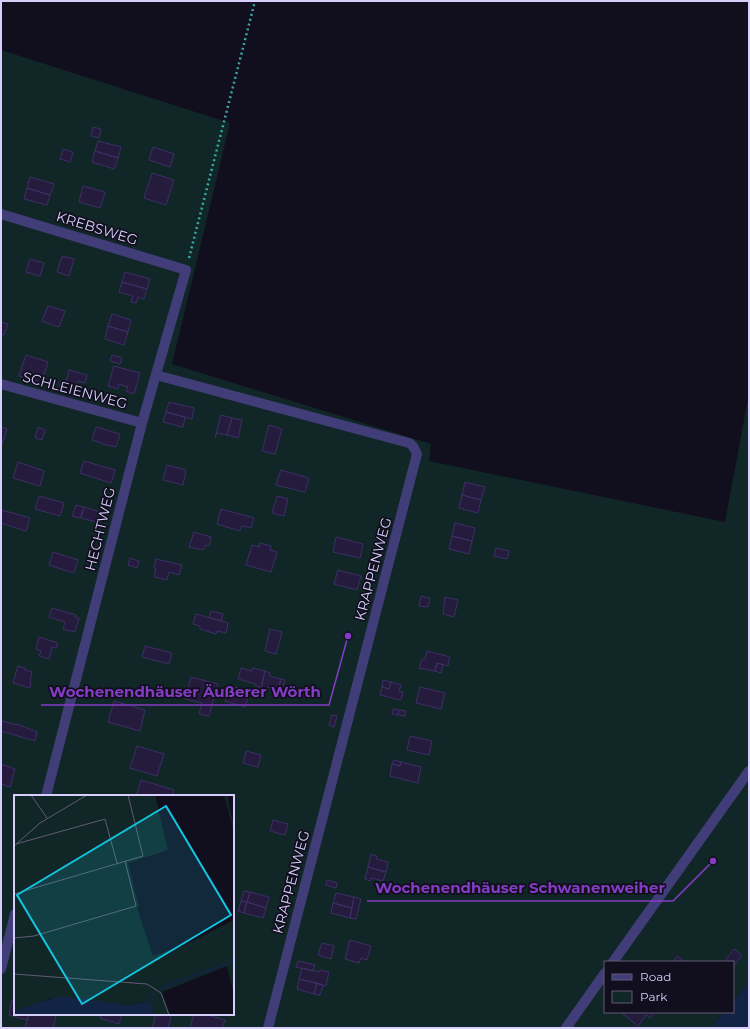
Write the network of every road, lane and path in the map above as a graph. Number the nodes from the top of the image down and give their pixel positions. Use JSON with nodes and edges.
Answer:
{"nodes":[{"id":1,"x":255,"y":1,"type":"edge"},
{"id":2,"x":1,"y":214,"type":"edge"},
{"id":3,"x":186,"y":270,"type":"junction"},
{"id":4,"x":156,"y":375,"type":"junction"},
{"id":5,"x":1,"y":384,"type":"edge"},
{"id":6,"x":142,"y":423,"type":"junction"},
{"id":7,"x":749,"y":771,"type":"edge"},
{"id":8,"x":46,"y":795,"type":"edge"},
{"id":9,"x":14,"y":918,"type":"edge"},
{"id":10,"x":614,"y":961,"type":"edge"},
{"id":11,"x":1,"y":969,"type":"edge"},
{"id":12,"x":604,"y":975,"type":"edge"},
{"id":13,"x":268,"y":1028,"type":"edge"},
{"id":14,"x":566,"y":1028,"type":"edge"}],
"edges":[{"from":1,"to":3,"type":"path"},
{"from":2,"to":3,"type":"street","name":"KREBSWEG"},
{"from":3,"to":4,"type":"street","name":"HECHTWEG"},
{"from":4,"to":6,"type":"street","name":"HECHTWEG"},
{"from":4,"to":13,"type":"street","name":"KRAPPENWEG"},
{"from":5,"to":6,"type":"street","name":"SCHLEIENWEG"},
{"from":6,"to":8,"type":"street","name":"HECHTWEG"},
{"from":7,"to":10,"type":"street"},
{"from":9,"to":11,"type":"street"},
{"from":12,"to":14,"type":"street"}]}
